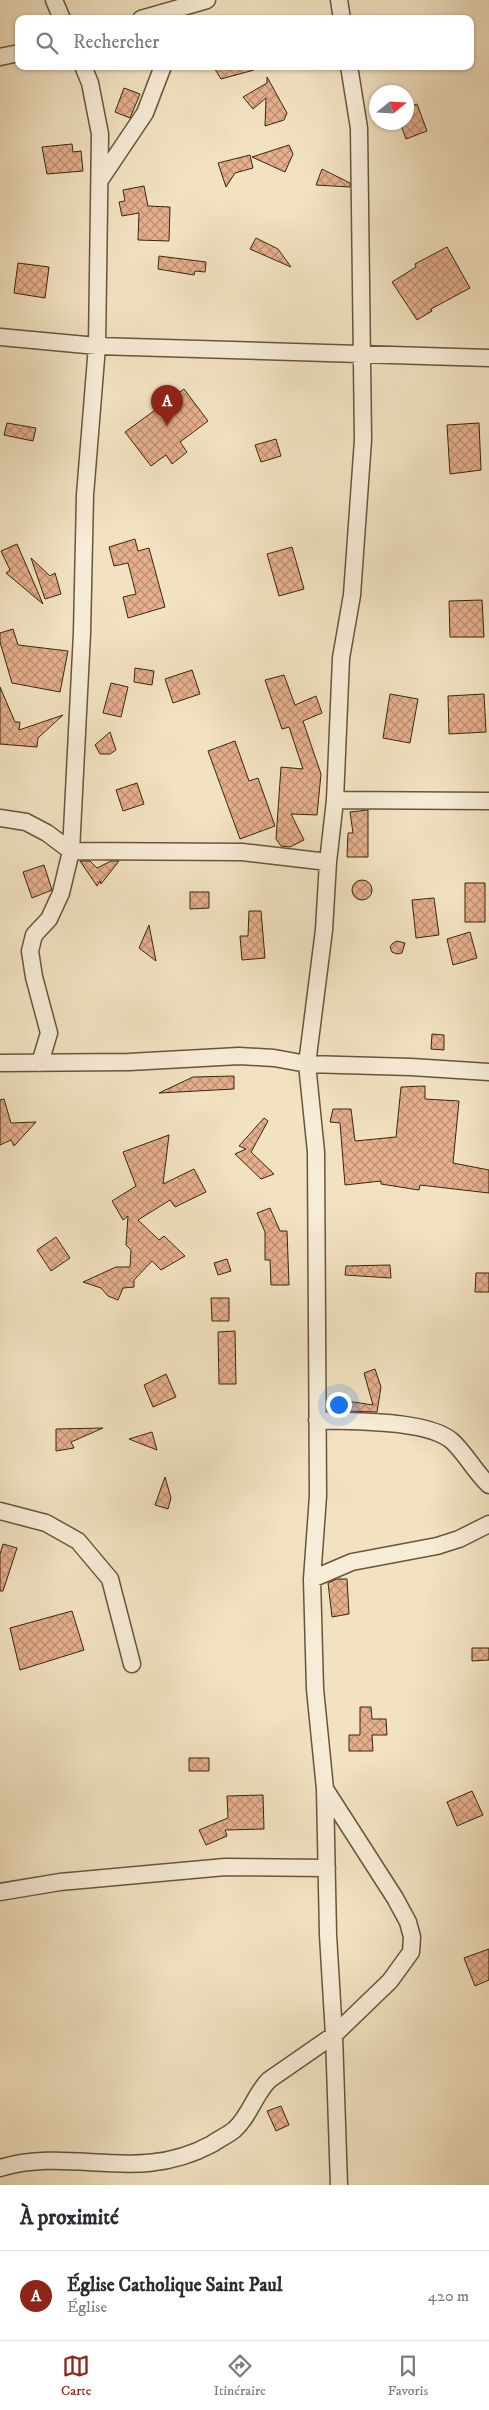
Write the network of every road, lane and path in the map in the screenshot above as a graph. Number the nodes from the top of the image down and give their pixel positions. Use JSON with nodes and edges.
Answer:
{"nodes":[{"id":1,"x":54,"y":0,"type":"edge"},
{"id":2,"x":208,"y":0,"type":"edge"},
{"id":3,"x":339,"y":0,"type":"edge"},
{"id":4,"x":181,"y":14,"type":"edge"},
{"id":5,"x":60,"y":15,"type":"edge"},
{"id":6,"x":341,"y":15,"type":"edge"},
{"id":7,"x":15,"y":54,"type":"edge"},
{"id":8,"x":0,"y":57,"type":"edge"},
{"id":9,"x":85,"y":70,"type":"edge"},
{"id":10,"x":161,"y":70,"type":"edge"},
{"id":11,"x":350,"y":70,"type":"edge"},
{"id":12,"x":100,"y":180,"type":"junction"},
{"id":13,"x":0,"y":337,"type":"edge"},
{"id":14,"x":97,"y":346,"type":"junction"},
{"id":15,"x":362,"y":356,"type":"junction"},
{"id":16,"x":489,"y":358,"type":"edge"},
{"id":17,"x":335,"y":800,"type":"junction"},
{"id":18,"x":489,"y":801,"type":"edge"},
{"id":19,"x":0,"y":818,"type":"edge"},
{"id":20,"x":71,"y":851,"type":"junction"},
{"id":21,"x":328,"y":862,"type":"junction"},
{"id":22,"x":0,"y":1063,"type":"edge"},
{"id":23,"x":40,"y":1063,"type":"junction"},
{"id":24,"x":306,"y":1064,"type":"junction"},
{"id":25,"x":489,"y":1072,"type":"edge"},
{"id":26,"x":317,"y":1420,"type":"junction"},
{"id":27,"x":489,"y":1485,"type":"edge"},
{"id":28,"x":0,"y":1511,"type":"edge"},
{"id":29,"x":489,"y":1524,"type":"edge"},
{"id":30,"x":312,"y":1579,"type":"junction"},
{"id":31,"x":132,"y":1664,"type":"dead end"},
{"id":32,"x":325,"y":1789,"type":"junction"},
{"id":33,"x":327,"y":1868,"type":"junction"},
{"id":34,"x":0,"y":1892,"type":"edge"},
{"id":35,"x":334,"y":2035,"type":"junction"},
{"id":36,"x":0,"y":2168,"type":"edge"},
{"id":37,"x":338,"y":2185,"type":"edge"}],
"edges":[{"from":1,"to":5,"type":"street"},
{"from":2,"to":4,"type":"street"},
{"from":3,"to":6,"type":"street"},
{"from":7,"to":8,"type":"street"},
{"from":9,"to":12,"type":"street"},
{"from":10,"to":12,"type":"street"},
{"from":11,"to":15,"type":"street"},
{"from":12,"to":14,"type":"street"},
{"from":13,"to":14,"type":"street"},
{"from":14,"to":15,"type":"street"},
{"from":14,"to":20,"type":"street"},
{"from":15,"to":16,"type":"street"},
{"from":15,"to":17,"type":"street"},
{"from":17,"to":18,"type":"street"},
{"from":17,"to":21,"type":"street"},
{"from":19,"to":20,"type":"street"},
{"from":20,"to":21,"type":"street"},
{"from":20,"to":23,"type":"street"},
{"from":21,"to":24,"type":"street"},
{"from":22,"to":23,"type":"street"},
{"from":23,"to":24,"type":"street"},
{"from":24,"to":25,"type":"street"},
{"from":24,"to":26,"type":"street"},
{"from":26,"to":27,"type":"street"},
{"from":26,"to":30,"type":"street"},
{"from":28,"to":31,"type":"street"},
{"from":29,"to":30,"type":"street"},
{"from":30,"to":32,"type":"street"},
{"from":32,"to":33,"type":"street"},
{"from":32,"to":35,"type":"street"},
{"from":33,"to":34,"type":"street"},
{"from":33,"to":35,"type":"street"},
{"from":35,"to":36,"type":"street"},
{"from":35,"to":37,"type":"street"}]}
